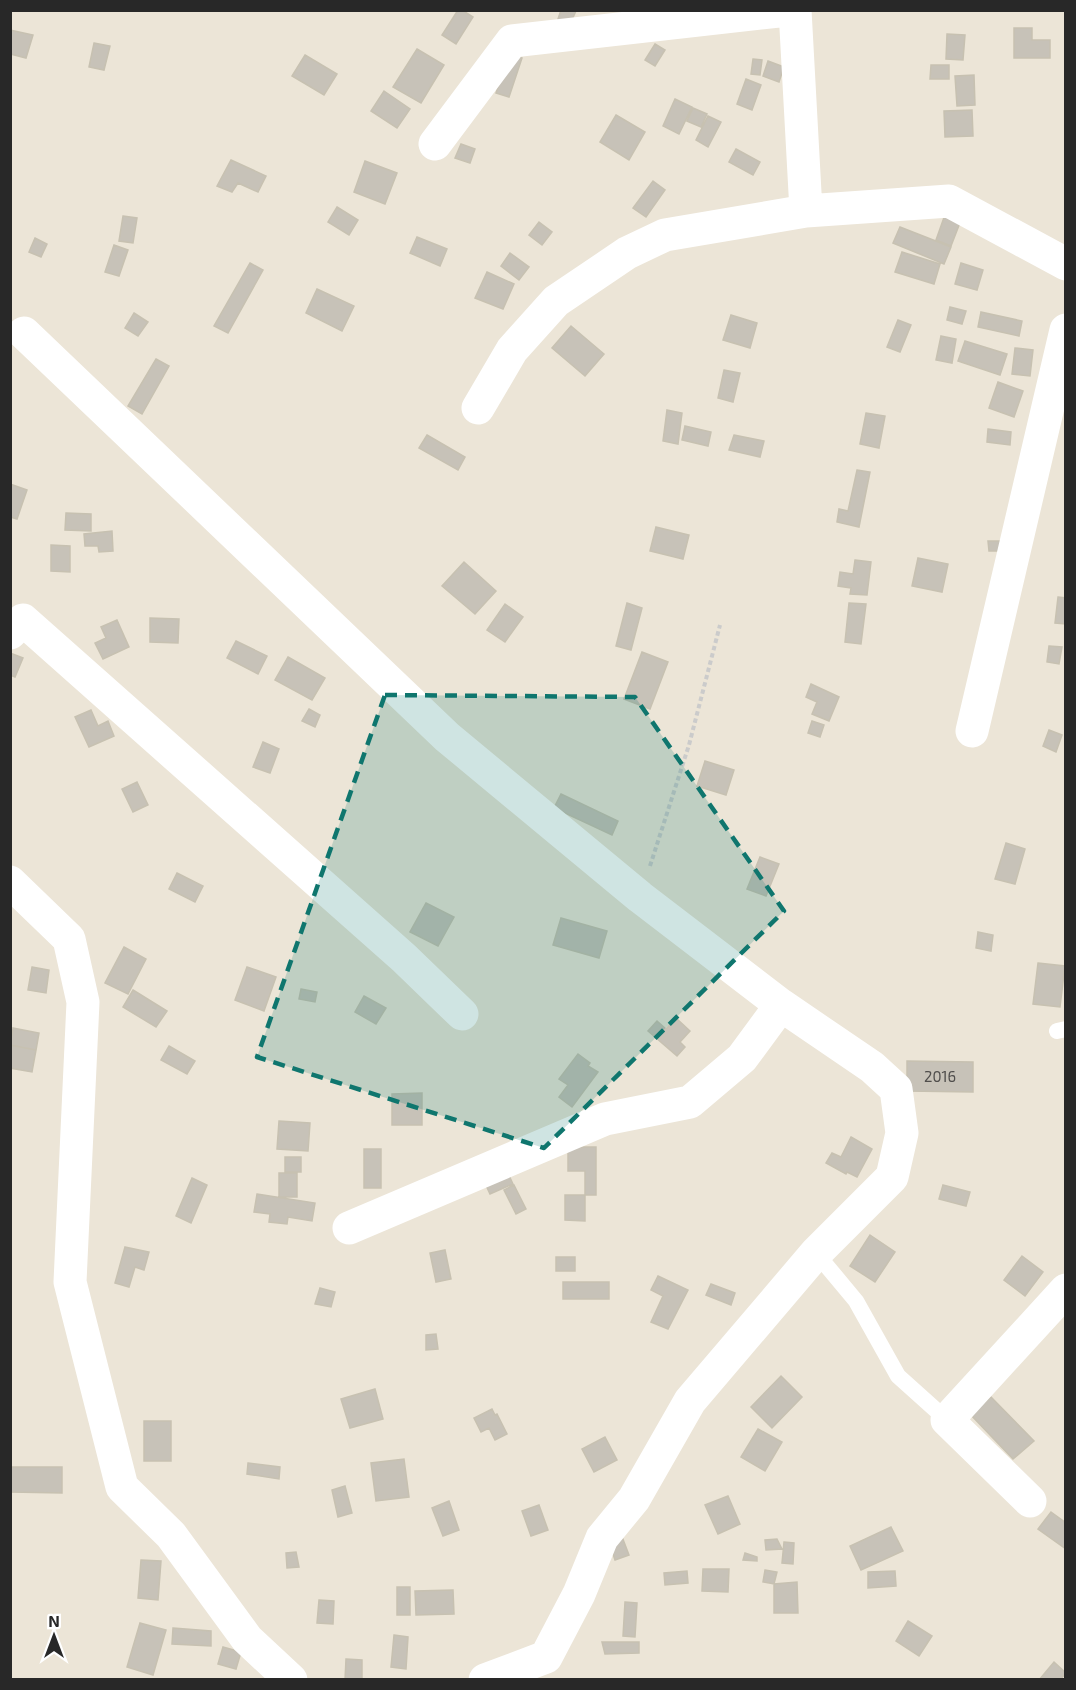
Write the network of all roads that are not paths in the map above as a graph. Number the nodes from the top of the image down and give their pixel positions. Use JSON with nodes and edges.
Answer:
{"nodes":[{"id":1,"x":788,"y":10,"type":"edge"},
{"id":2,"x":795,"y":10,"type":"edge"},
{"id":3,"x":435,"y":144,"type":"dead end"},
{"id":4,"x":806,"y":211,"type":"junction"},
{"id":5,"x":1065,"y":264,"type":"edge"},
{"id":6,"x":1065,"y":330,"type":"edge"},
{"id":7,"x":24,"y":333,"type":"dead end"},
{"id":8,"x":478,"y":408,"type":"dead end"},
{"id":9,"x":10,"y":633,"type":"edge"},
{"id":10,"x":972,"y":731,"type":"dead end"},
{"id":11,"x":10,"y":882,"type":"edge"},
{"id":12,"x":781,"y":1005,"type":"junction"},
{"id":13,"x":462,"y":1014,"type":"dead end"},
{"id":14,"x":349,"y":1227,"type":"dead end"},
{"id":15,"x":816,"y":1253,"type":"junction"},
{"id":16,"x":1065,"y":1290,"type":"edge"},
{"id":17,"x":947,"y":1420,"type":"junction"},
{"id":18,"x":1030,"y":1501,"type":"dead end"},
{"id":19,"x":291,"y":1680,"type":"edge"},
{"id":20,"x":485,"y":1680,"type":"edge"}],
"edges":[{"from":1,"to":3,"type":"street"},
{"from":2,"to":4,"type":"street"},
{"from":4,"to":5,"type":"street"},
{"from":4,"to":8,"type":"street"},
{"from":6,"to":10,"type":"street"},
{"from":7,"to":12,"type":"street"},
{"from":9,"to":13,"type":"street"},
{"from":11,"to":19,"type":"street"},
{"from":12,"to":14,"type":"street"},
{"from":12,"to":15,"type":"street"},
{"from":15,"to":17,"type":"lane"},
{"from":15,"to":20,"type":"street"},
{"from":16,"to":17,"type":"street"},
{"from":17,"to":18,"type":"street"}]}
